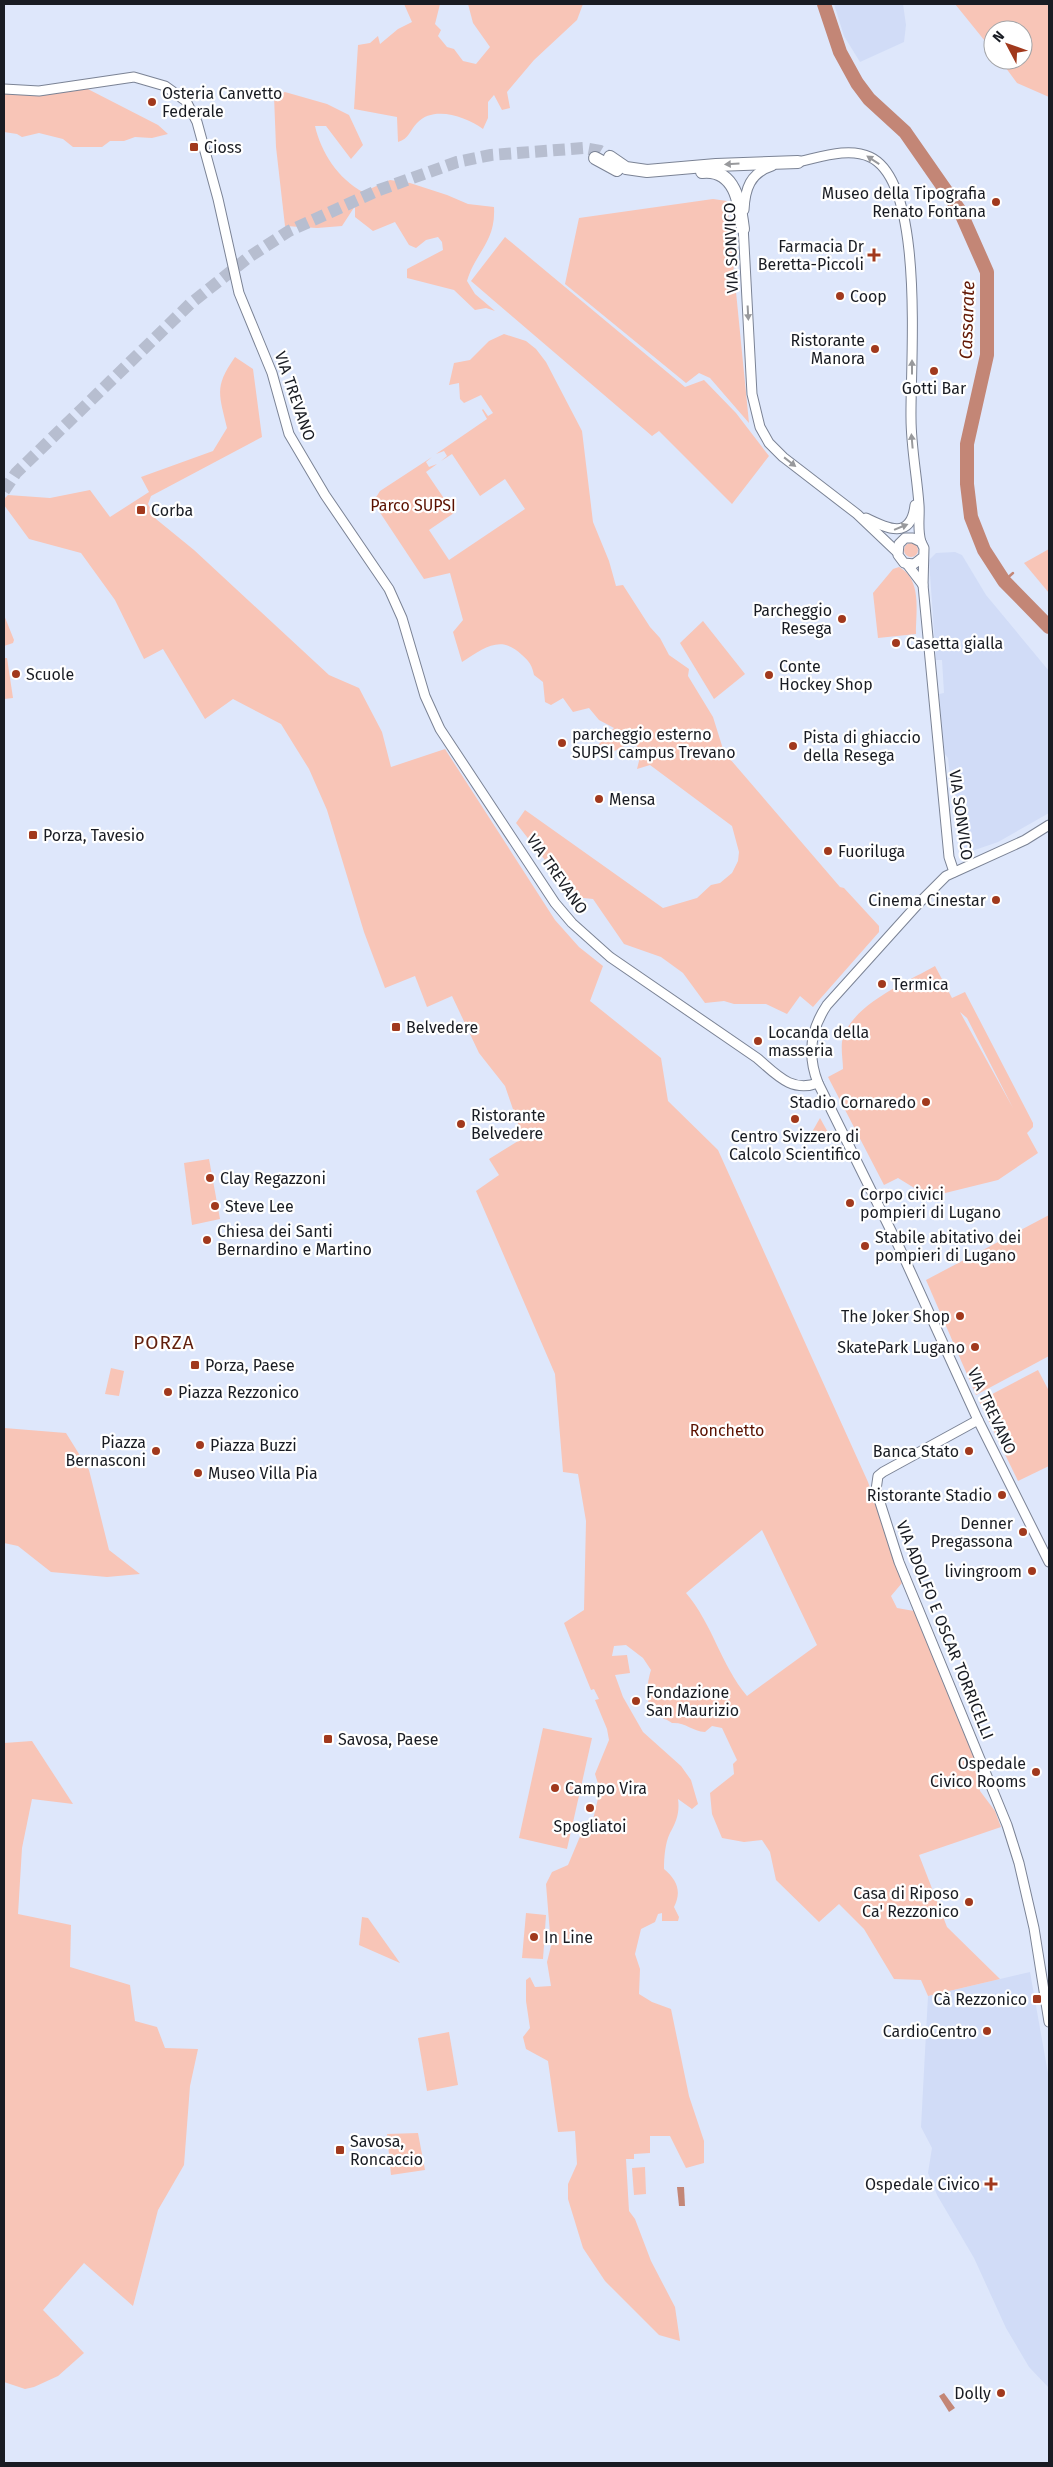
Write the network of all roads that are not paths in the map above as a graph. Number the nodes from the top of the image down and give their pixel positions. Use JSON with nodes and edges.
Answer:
{"nodes":[{"id":1,"x":4,"y":89,"type":"edge"},
{"id":2,"x":610,"y":157,"type":"tunnel mouth"},
{"id":3,"x":595,"y":158,"type":"tunnel mouth"},
{"id":4,"x":798,"y":162,"type":"junction"},
{"id":5,"x":743,"y":229,"type":"junction"},
{"id":6,"x":916,"y":471,"type":"junction"},
{"id":7,"x":857,"y":514,"type":"junction"},
{"id":8,"x":920,"y":542,"type":"junction"},
{"id":9,"x":897,"y":552,"type":"junction"},
{"id":10,"x":922,"y":557,"type":"junction"},
{"id":11,"x":907,"y":564,"type":"junction"},
{"id":12,"x":923,"y":585,"type":"junction"},
{"id":13,"x":1049,"y":826,"type":"edge"},
{"id":14,"x":954,"y":872,"type":"junction"},
{"id":15,"x":818,"y":1083,"type":"junction"},
{"id":16,"x":978,"y":1420,"type":"junction"},
{"id":17,"x":1049,"y":1562,"type":"edge"},
{"id":18,"x":1049,"y":2022,"type":"edge"}],
"edges":[{"from":1,"to":15,"type":"main road","name":"VIA TREVANO"},
{"from":4,"to":2,"type":"highway","one_way":true},
{"from":3,"to":5,"type":"highway"},
{"from":4,"to":5,"type":"main road","name":"VIA SONVICO"},
{"from":6,"to":4,"type":"main road","name":"VIA SONVICO","one_way":true},
{"from":5,"to":7,"type":"main road","name":"VIA SONVICO","one_way":true},
{"from":7,"to":6,"type":"main road","name":"VIA SONVICO","one_way":true},
{"from":6,"to":8,"type":"main road","name":"VIA SONVICO"},
{"from":7,"to":9,"type":"main road","name":"VIA SONVICO"},
{"from":8,"to":9,"type":"main road"},
{"from":8,"to":10,"type":"main road"},
{"from":9,"to":11,"type":"main road"},
{"from":10,"to":11,"type":"main road"},
{"from":10,"to":12,"type":"main road","name":"VIA SONVICO"},
{"from":11,"to":12,"type":"main road"},
{"from":12,"to":14,"type":"main road","name":"VIA SONVICO"},
{"from":13,"to":14,"type":"main road"},
{"from":14,"to":15,"type":"main road","name":"VIA SONVICO"},
{"from":15,"to":16,"type":"main road","name":"VIA TREVANO"},
{"from":16,"to":17,"type":"main road","name":"VIA TREVANO"},
{"from":16,"to":18,"type":"main road","name":"VIA ADOLFO E OSCAR TORRICELLI"}]}
